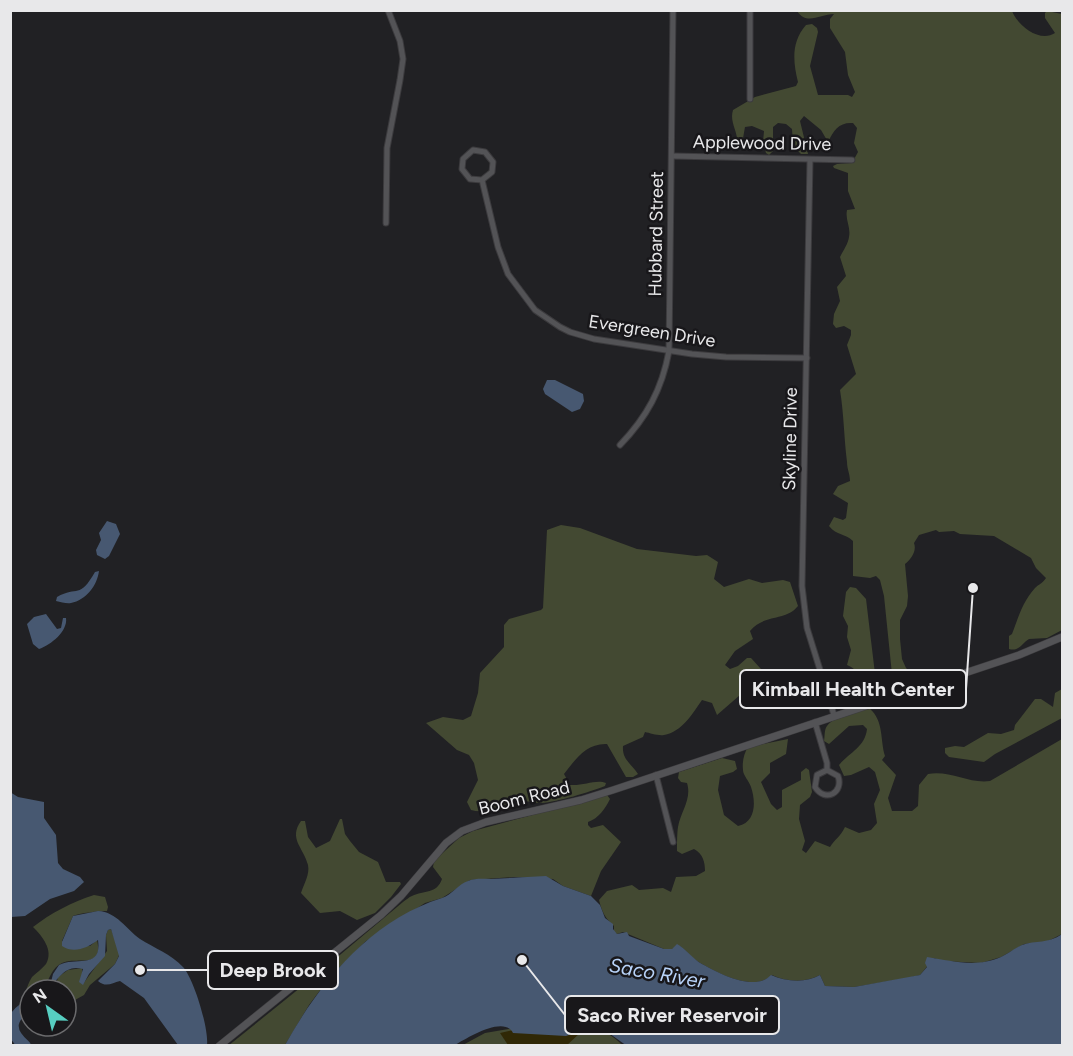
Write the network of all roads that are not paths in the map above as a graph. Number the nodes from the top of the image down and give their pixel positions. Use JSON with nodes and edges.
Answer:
{"nodes":[{"id":1,"x":388,"y":10,"type":"edge"},
{"id":2,"x":673,"y":10,"type":"edge"},
{"id":3,"x":750,"y":10,"type":"edge"},
{"id":4,"x":750,"y":99,"type":"dead end"},
{"id":5,"x":672,"y":156,"type":"junction"},
{"id":6,"x":810,"y":160,"type":"junction"},
{"id":7,"x":852,"y":160,"type":"dead end"},
{"id":8,"x":482,"y":180,"type":"junction"},
{"id":9,"x":386,"y":223,"type":"dead end"},
{"id":10,"x":669,"y":351,"type":"junction"},
{"id":11,"x":807,"y":358,"type":"junction"},
{"id":12,"x":620,"y":445,"type":"dead end"},
{"id":13,"x":1062,"y":637,"type":"edge"},
{"id":14,"x":834,"y":715,"type":"junction"},
{"id":15,"x":815,"y":722,"type":"junction"},
{"id":16,"x":827,"y":770,"type":"junction"},
{"id":17,"x":656,"y":775,"type":"junction"},
{"id":18,"x":673,"y":842,"type":"dead end"},
{"id":19,"x":220,"y":1044,"type":"edge"}],
"edges":[{"from":1,"to":9,"type":"street"},
{"from":2,"to":5,"type":"street","name":"Hubbard Street"},
{"from":3,"to":4,"type":"street"},
{"from":5,"to":6,"type":"street","name":"Applewood Drive"},
{"from":5,"to":10,"type":"street","name":"Hubbard Street"},
{"from":6,"to":7,"type":"street","name":"Applewood Drive"},
{"from":6,"to":11,"type":"street","name":"Skyline Drive"},
{"from":8,"to":8,"type":"street","name":"Evergreen Drive"},
{"from":8,"to":10,"type":"street","name":"Evergreen Drive"},
{"from":10,"to":11,"type":"street","name":"Evergreen Drive"},
{"from":10,"to":12,"type":"street","name":"Hubbard Street"},
{"from":11,"to":14,"type":"street","name":"Skyline Drive"},
{"from":13,"to":14,"type":"street","name":"Boom Road"},
{"from":14,"to":15,"type":"street","name":"Boom Road"},
{"from":15,"to":16,"type":"street"},
{"from":15,"to":17,"type":"street","name":"Boom Road"},
{"from":16,"to":16,"type":"street"},
{"from":17,"to":18,"type":"street"},
{"from":17,"to":19,"type":"street","name":"Boom Road"}]}
